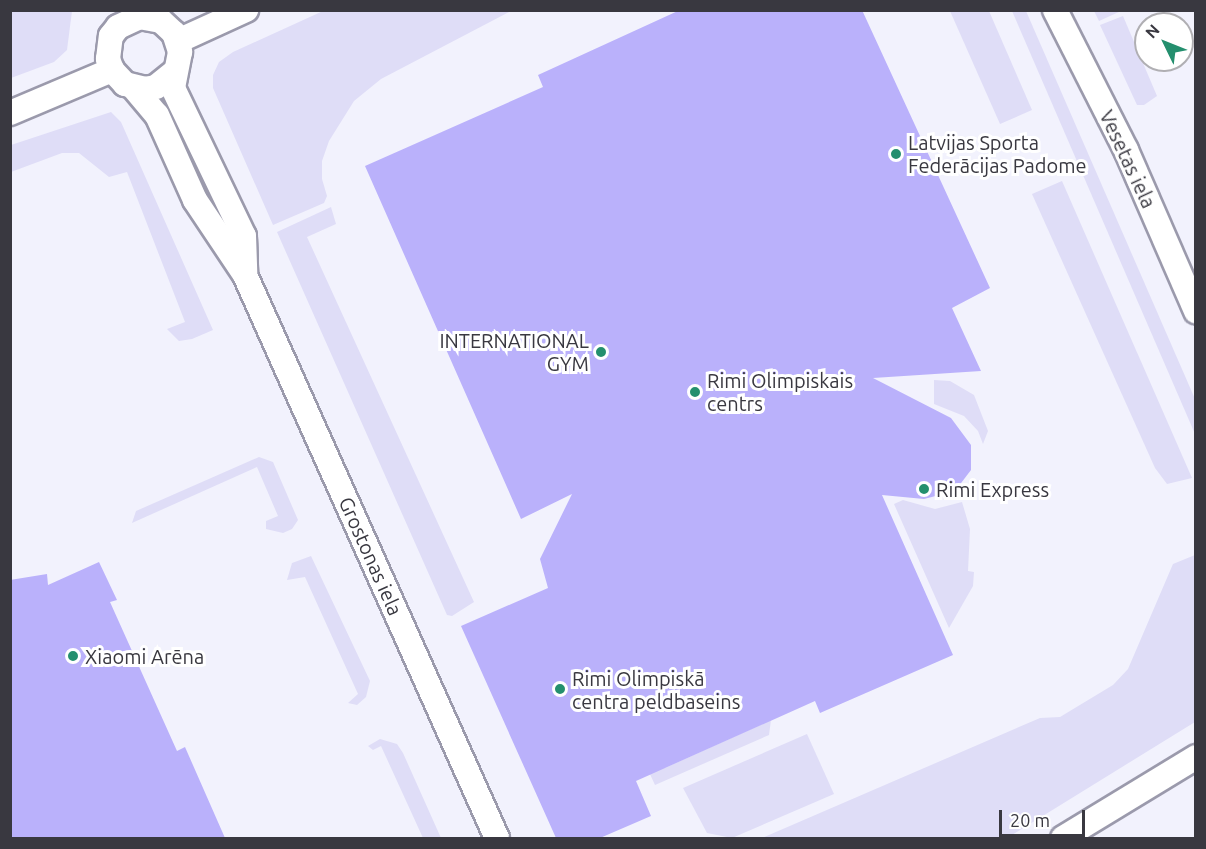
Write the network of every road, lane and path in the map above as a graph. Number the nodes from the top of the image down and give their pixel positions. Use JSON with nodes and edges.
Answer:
{"nodes":[{"id":1,"x":114,"y":10,"type":"edge"},
{"id":2,"x":246,"y":10,"type":"edge"},
{"id":3,"x":1055,"y":10,"type":"edge"},
{"id":4,"x":158,"y":16,"type":"edge"},
{"id":5,"x":111,"y":36,"type":"junction"},
{"id":6,"x":178,"y":41,"type":"junction"},
{"id":7,"x":112,"y":70,"type":"junction"},
{"id":8,"x":174,"y":73,"type":"junction"},
{"id":9,"x":134,"y":88,"type":"junction"},
{"id":10,"x":10,"y":114,"type":"edge"},
{"id":11,"x":245,"y":275,"type":"junction"},
{"id":12,"x":1196,"y":310,"type":"edge"},
{"id":13,"x":1196,"y":757,"type":"edge"},
{"id":14,"x":496,"y":838,"type":"edge"},
{"id":15,"x":1063,"y":838,"type":"edge"}],
"edges":[{"from":1,"to":5,"type":"street"},
{"from":2,"to":6,"type":"street"},
{"from":3,"to":12,"type":"street","name":"Vesetas iela"},
{"from":4,"to":5,"type":"street"},
{"from":4,"to":6,"type":"street"},
{"from":5,"to":7,"type":"street"},
{"from":6,"to":8,"type":"street"},
{"from":7,"to":9,"type":"street"},
{"from":7,"to":10,"type":"street"},
{"from":8,"to":9,"type":"street"},
{"from":8,"to":11,"type":"street","name":"Grostonas iela"},
{"from":9,"to":11,"type":"street","name":"Grostonas iela"},
{"from":11,"to":14,"type":"street","name":"Grostonas iela"},
{"from":13,"to":15,"type":"street"}]}
